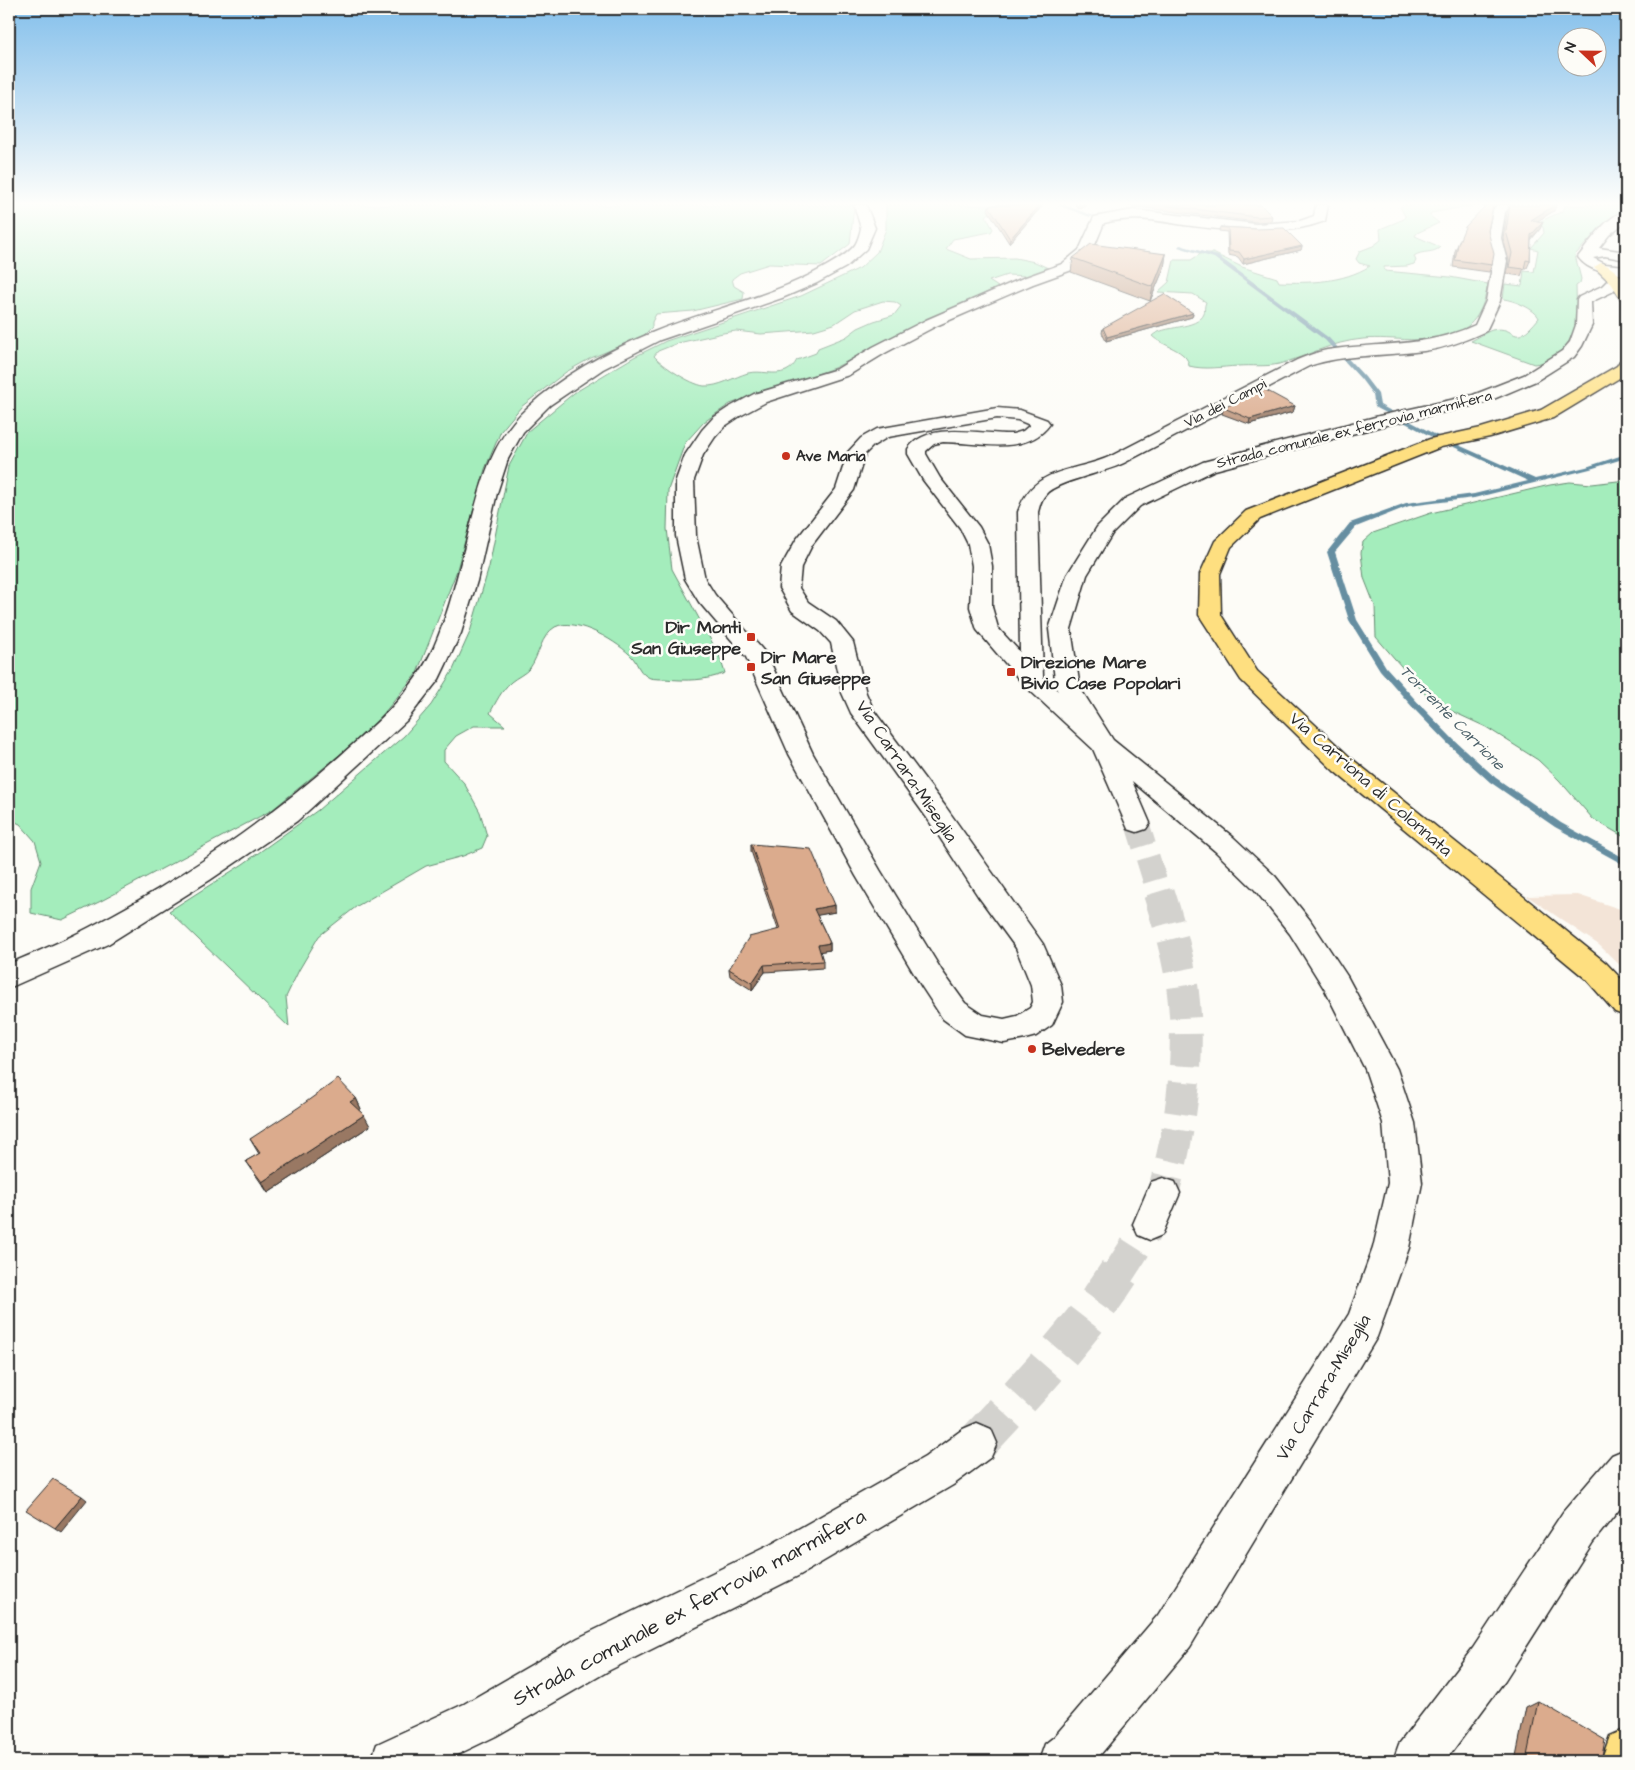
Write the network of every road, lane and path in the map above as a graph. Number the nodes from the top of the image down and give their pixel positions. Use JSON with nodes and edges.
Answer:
{"nodes":[{"id":1,"x":793,"y":288,"type":"edge"},
{"id":2,"x":1013,"y":288,"type":"edge"},
{"id":3,"x":1496,"y":288,"type":"edge"},
{"id":4,"x":1607,"y":288,"type":"edge"},
{"id":5,"x":1626,"y":364,"type":"edge"},
{"id":6,"x":1032,"y":680,"type":"junction"},
{"id":7,"x":1104,"y":745,"type":"junction"},
{"id":8,"x":1137,"y":824,"type":"tunnel mouth"},
{"id":9,"x":9,"y":977,"type":"edge"},
{"id":10,"x":1626,"y":1004,"type":"edge"},
{"id":11,"x":1163,"y":1193,"type":"tunnel mouth"},
{"id":12,"x":1150,"y":1224,"type":"tunnel mouth"},
{"id":13,"x":977,"y":1443,"type":"tunnel mouth"},
{"id":14,"x":1626,"y":1469,"type":"edge"},
{"id":15,"x":1626,"y":1752,"type":"edge"},
{"id":16,"x":394,"y":1761,"type":"edge"},
{"id":17,"x":1062,"y":1761,"type":"edge"},
{"id":18,"x":1416,"y":1761,"type":"edge"},
{"id":19,"x":1624,"y":1761,"type":"edge"}],
"edges":[{"from":1,"to":9,"type":"street"},
{"from":2,"to":6,"type":"street","name":"Via Carrara-Miseglia"},
{"from":3,"to":6,"type":"street","name":"Via dei Campi"},
{"from":4,"to":7,"type":"street","name":"Strada comunale ex ferrovia marmifera"},
{"from":5,"to":10,"type":"main road","name":"Via Carriona di Colonnata"},
{"from":6,"to":7,"type":"street","name":"Via Carrara-Miseglia"},
{"from":7,"to":8,"type":"street","name":"Strada comunale ex ferrovia marmifera"},
{"from":7,"to":17,"type":"street","name":"Via Carrara-Miseglia"},
{"from":11,"to":12,"type":"street"},
{"from":13,"to":16,"type":"street","name":"Strada comunale ex ferrovia marmifera"},
{"from":14,"to":18,"type":"street"},
{"from":15,"to":19,"type":"main road"}]}
